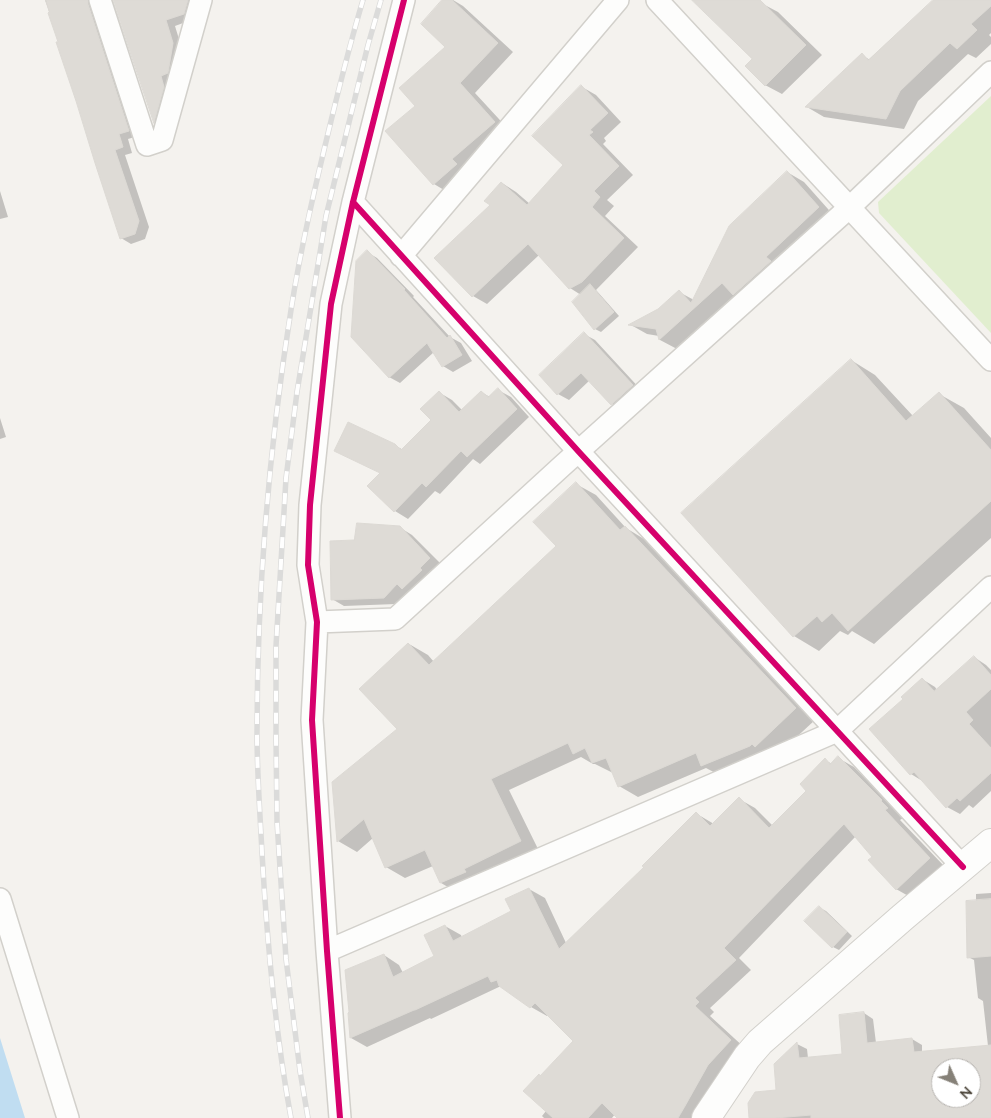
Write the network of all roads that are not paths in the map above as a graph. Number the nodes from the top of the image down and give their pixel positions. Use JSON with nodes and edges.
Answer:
{"nodes":[{"id":1,"x":100,"y":0,"type":"edge"},
{"id":2,"x":201,"y":0,"type":"edge"},
{"id":3,"x":404,"y":0,"type":"edge"},
{"id":4,"x":618,"y":0,"type":"edge"},
{"id":5,"x":657,"y":0,"type":"edge"},
{"id":6,"x":991,"y":72,"type":"edge"},
{"id":7,"x":353,"y":202,"type":"junction"},
{"id":8,"x":850,"y":207,"type":"junction"},
{"id":9,"x":401,"y":256,"type":"junction"},
{"id":10,"x":991,"y":360,"type":"edge"},
{"id":11,"x":578,"y":452,"type":"junction"},
{"id":12,"x":991,"y":587,"type":"edge"},
{"id":13,"x":317,"y":622,"type":"junction"},
{"id":14,"x":837,"y":731,"type":"junction"},
{"id":15,"x":991,"y":843,"type":"edge"},
{"id":16,"x":963,"y":867,"type":"junction"},
{"id":17,"x":0,"y":899,"type":"edge"},
{"id":18,"x":327,"y":952,"type":"junction"},
{"id":19,"x":68,"y":1118,"type":"edge"},
{"id":20,"x":340,"y":1118,"type":"edge"},
{"id":21,"x":706,"y":1118,"type":"edge"}],
"edges":[{"from":1,"to":2,"type":"street"},
{"from":3,"to":7,"type":"street"},
{"from":4,"to":9,"type":"street"},
{"from":5,"to":8,"type":"street"},
{"from":6,"to":8,"type":"street"},
{"from":7,"to":9,"type":"street"},
{"from":7,"to":13,"type":"street"},
{"from":8,"to":10,"type":"street"},
{"from":8,"to":11,"type":"street"},
{"from":9,"to":11,"type":"street"},
{"from":11,"to":13,"type":"street"},
{"from":11,"to":14,"type":"street"},
{"from":12,"to":14,"type":"street"},
{"from":13,"to":18,"type":"street"},
{"from":14,"to":16,"type":"street"},
{"from":14,"to":18,"type":"street"},
{"from":15,"to":16,"type":"street"},
{"from":16,"to":21,"type":"street"},
{"from":17,"to":19,"type":"street"},
{"from":18,"to":20,"type":"street"}]}
